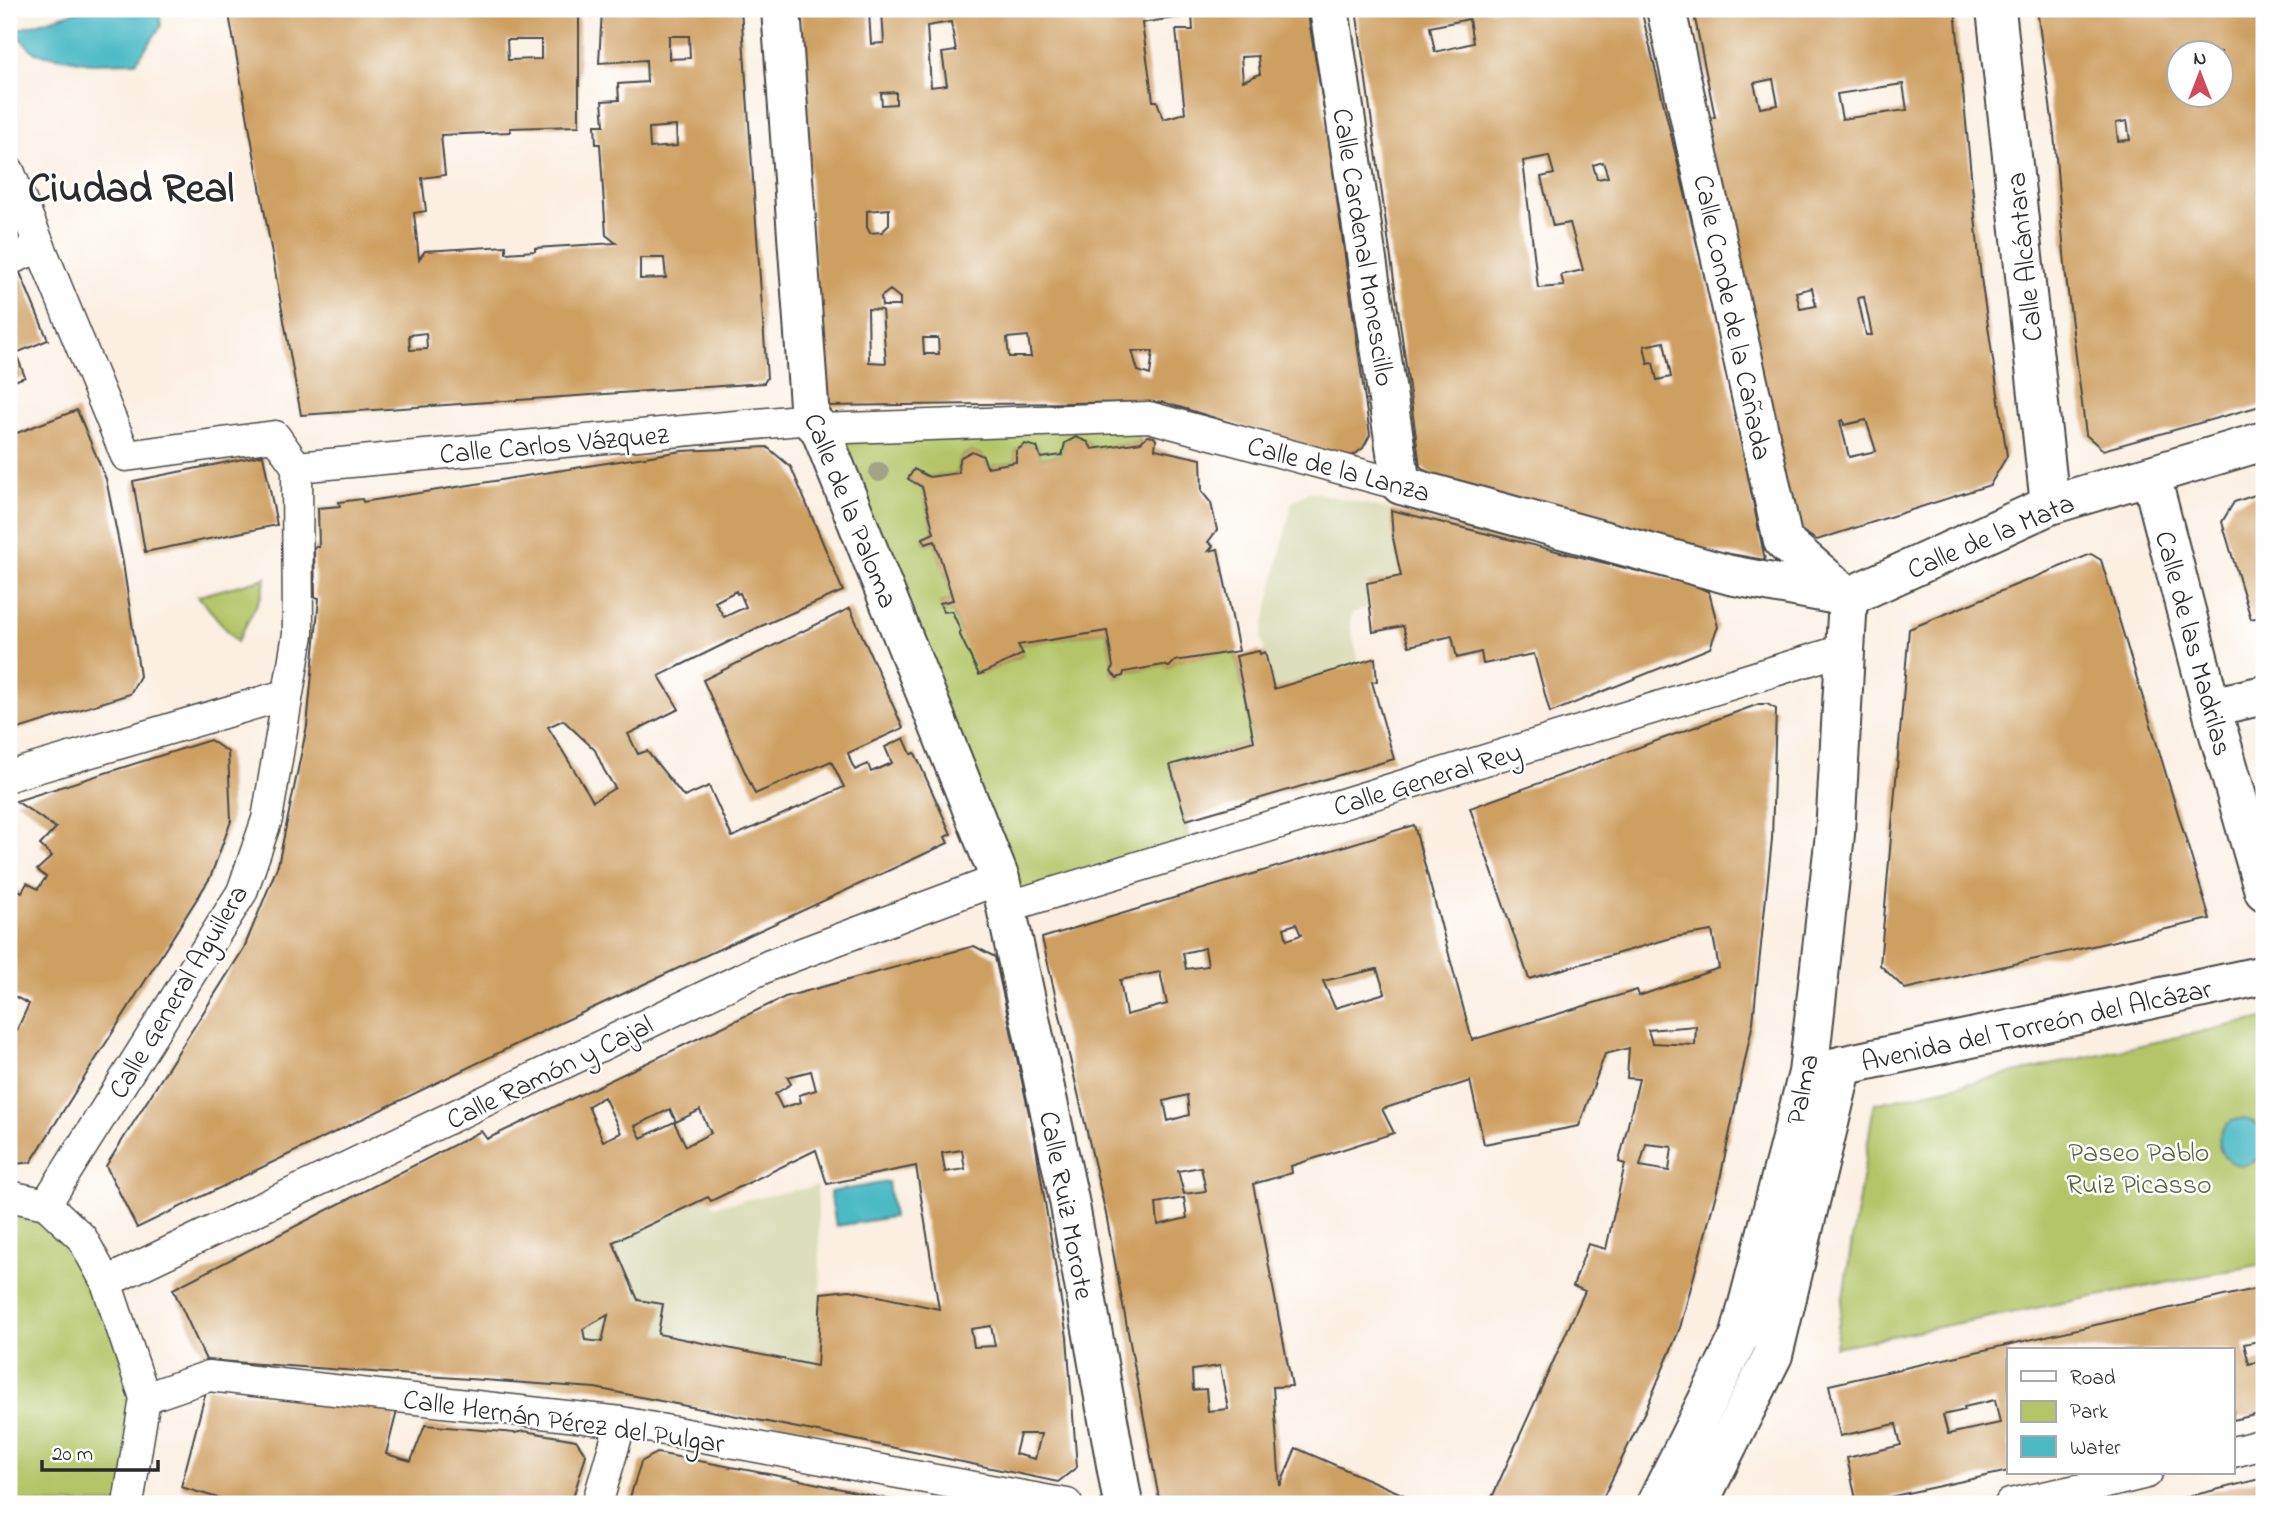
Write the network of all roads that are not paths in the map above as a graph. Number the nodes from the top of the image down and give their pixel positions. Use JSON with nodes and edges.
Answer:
{"nodes":[{"id":1,"x":780,"y":9,"type":"edge"},
{"id":2,"x":1329,"y":9,"type":"edge"},
{"id":3,"x":1666,"y":9,"type":"edge"},
{"id":4,"x":1996,"y":9,"type":"edge"},
{"id":5,"x":9,"y":171,"type":"edge"},
{"id":6,"x":40,"y":247,"type":"junction"},
{"id":7,"x":9,"y":260,"type":"edge"},
{"id":8,"x":815,"y":424,"type":"junction"},
{"id":9,"x":2264,"y":441,"type":"edge"},
{"id":10,"x":297,"y":467,"type":"junction"},
{"id":11,"x":2151,"y":476,"type":"junction"},
{"id":12,"x":1401,"y":485,"type":"junction"},
{"id":13,"x":2050,"y":505,"type":"junction"},
{"id":14,"x":1848,"y":597,"type":"junction"},
{"id":15,"x":1846,"y":649,"type":"junction"},
{"id":16,"x":288,"y":694,"type":"junction"},
{"id":17,"x":2264,"y":695,"type":"edge"},
{"id":18,"x":2211,"y":707,"type":"junction"},
{"id":19,"x":9,"y":776,"type":"edge"},
{"id":20,"x":2264,"y":891,"type":"edge"},
{"id":21,"x":1003,"y":893,"type":"junction"},
{"id":22,"x":2264,"y":975,"type":"edge"},
{"id":23,"x":1826,"y":1069,"type":"junction"},
{"id":24,"x":9,"y":1196,"type":"edge"},
{"id":25,"x":46,"y":1204,"type":"junction"},
{"id":26,"x":106,"y":1282,"type":"junction"},
{"id":27,"x":145,"y":1398,"type":"junction"},
{"id":28,"x":621,"y":1422,"type":"junction"},
{"id":29,"x":2264,"y":1444,"type":"edge"},
{"id":30,"x":2234,"y":1452,"type":"edge"},
{"id":31,"x":2144,"y":1474,"type":"edge"},
{"id":32,"x":2084,"y":1497,"type":"edge"},
{"id":33,"x":128,"y":1504,"type":"edge"},
{"id":34,"x":597,"y":1504,"type":"edge"},
{"id":35,"x":1066,"y":1504,"type":"edge"},
{"id":36,"x":1123,"y":1504,"type":"edge"},
{"id":37,"x":1656,"y":1504,"type":"edge"},
{"id":38,"x":1698,"y":1504,"type":"edge"},
{"id":39,"x":2010,"y":1504,"type":"edge"}],
"edges":[{"from":1,"to":8,"type":"street","name":"Calle de la Paloma"},
{"from":2,"to":12,"type":"street","name":"Calle Cardenal Monescillo"},
{"from":3,"to":14,"type":"street","name":"Calle Conde de la Cañada"},
{"from":4,"to":13,"type":"street","name":"Calle Alcántara"},
{"from":5,"to":6,"type":"street"},
{"from":6,"to":7,"type":"street"},
{"from":6,"to":10,"type":"street"},
{"from":8,"to":10,"type":"street","name":"Calle Carlos Vázquez"},
{"from":8,"to":12,"type":"street","name":"Calle de la Lanza"},
{"from":8,"to":21,"type":"street","name":"Calle de la Paloma"},
{"from":9,"to":11,"type":"street","name":"Calle de la Mata"},
{"from":10,"to":16,"type":"street","name":"Calle General Aguilera"},
{"from":11,"to":13,"type":"street","name":"Calle de la Mata"},
{"from":11,"to":18,"type":"street","name":"Calle de las Madrilas"},
{"from":12,"to":14,"type":"street","name":"Calle de la Lanza"},
{"from":13,"to":14,"type":"street","name":"Calle de la Mata"},
{"from":14,"to":15,"type":"street"},
{"from":15,"to":21,"type":"street","name":"Calle General Rey"},
{"from":15,"to":23,"type":"street","name":"Palma"},
{"from":16,"to":19,"type":"street"},
{"from":16,"to":25,"type":"street","name":"Calle General Aguilera"},
{"from":17,"to":18,"type":"street"},
{"from":18,"to":20,"type":"street","name":"Calle de las Madrilas"},
{"from":21,"to":26,"type":"street","name":"Calle Ramón y Cajal"},
{"from":21,"to":36,"type":"street","name":"Calle Ruiz Morote"},
{"from":22,"to":23,"type":"street","name":"Avenida del Torreón del Alcázar"},
{"from":23,"to":37,"type":"street","name":"Palma"},
{"from":23,"to":38,"type":"street","name":"Palma"},
{"from":24,"to":25,"type":"street"},
{"from":25,"to":26,"type":"street"},
{"from":26,"to":27,"type":"street"},
{"from":27,"to":28,"type":"street","name":"Calle Hernán Pérez del Pulgar"},
{"from":27,"to":33,"type":"street"},
{"from":28,"to":34,"type":"street"},
{"from":28,"to":35,"type":"street","name":"Calle Hernán Pérez del Pulgar"},
{"from":29,"to":30,"type":"street"},
{"from":31,"to":32,"type":"street"},
{"from":32,"to":39,"type":"street"}]}
